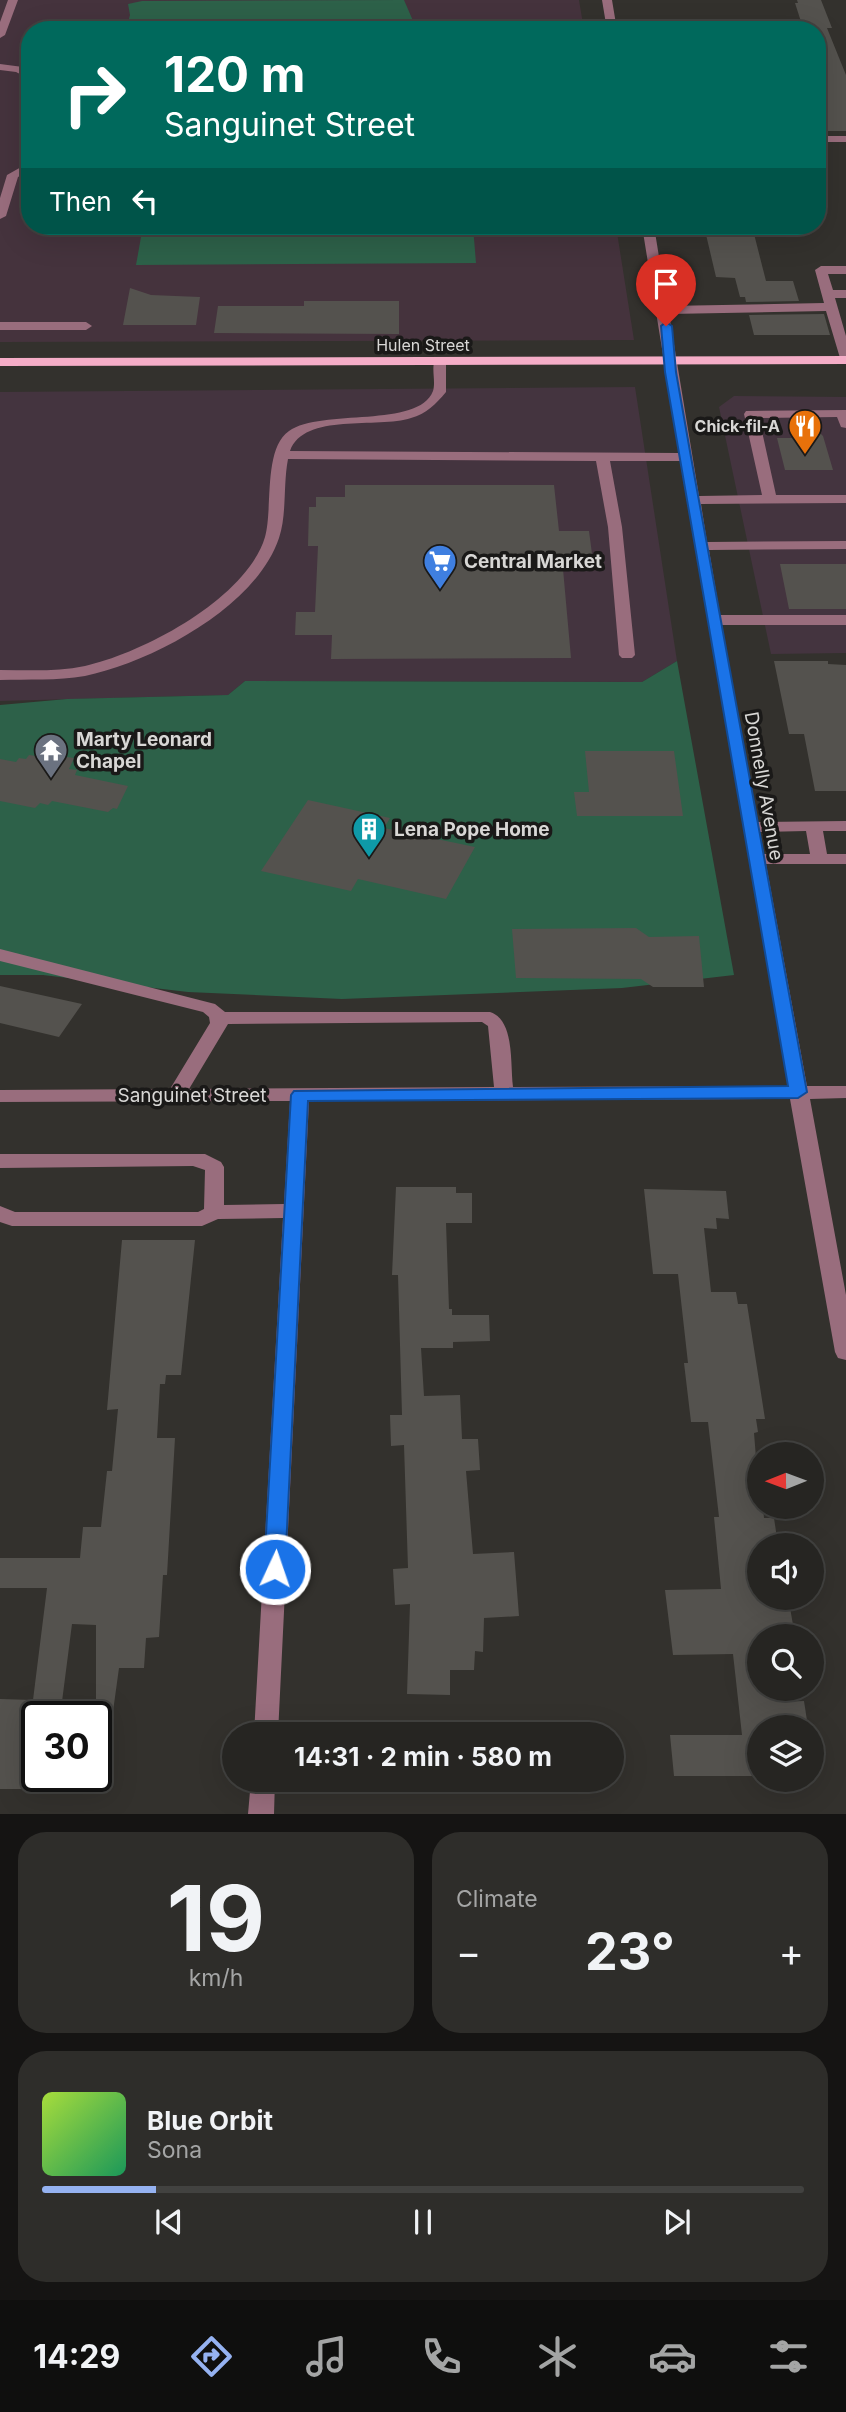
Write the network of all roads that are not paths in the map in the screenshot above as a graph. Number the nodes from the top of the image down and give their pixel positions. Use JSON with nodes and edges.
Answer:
{"nodes":[{"id":1,"x":13,"y":0,"type":"edge"},
{"id":2,"x":607,"y":0,"type":"edge"},
{"id":3,"x":610,"y":21,"type":"edge"},
{"id":4,"x":0,"y":35,"type":"edge"},
{"id":5,"x":0,"y":67,"type":"edge"},
{"id":6,"x":21,"y":70,"type":"edge"},
{"id":7,"x":826,"y":139,"type":"edge"},
{"id":8,"x":846,"y":139,"type":"edge"},
{"id":9,"x":21,"y":170,"type":"edge"},
{"id":10,"x":0,"y":216,"type":"edge"},
{"id":11,"x":650,"y":235,"type":"edge"},
{"id":12,"x":846,"y":270,"type":"edge"},
{"id":13,"x":846,"y":294,"type":"edge"},
{"id":14,"x":830,"y":300,"type":"junction"},
{"id":15,"x":663,"y":310,"type":"junction"},
{"id":16,"x":0,"y":326,"type":"edge"},
{"id":17,"x":86,"y":326,"type":"dead end"},
{"id":18,"x":846,"y":359,"type":"edge"},
{"id":19,"x":669,"y":361,"type":"junction"},
{"id":20,"x":0,"y":362,"type":"edge"},
{"id":21,"x":440,"y":362,"type":"junction"},
{"id":22,"x":845,"y":416,"type":"edge"},
{"id":23,"x":281,"y":455,"type":"junction"},
{"id":24,"x":602,"y":457,"type":"junction"},
{"id":25,"x":685,"y":457,"type":"junction"},
{"id":26,"x":770,"y":499,"type":"junction"},
{"id":27,"x":846,"y":499,"type":"edge"},
{"id":28,"x":692,"y":500,"type":"junction"},
{"id":29,"x":846,"y":545,"type":"edge"},
{"id":30,"x":701,"y":546,"type":"junction"},
{"id":31,"x":713,"y":620,"type":"junction"},
{"id":32,"x":846,"y":620,"type":"edge"},
{"id":33,"x":627,"y":655,"type":"dead end"},
{"id":34,"x":0,"y":675,"type":"edge"},
{"id":35,"x":813,"y":826,"type":"junction"},
{"id":36,"x":841,"y":826,"type":"edge"},
{"id":37,"x":750,"y":827,"type":"junction"},
{"id":38,"x":756,"y":859,"type":"junction"},
{"id":39,"x":820,"y":859,"type":"junction"},
{"id":40,"x":844,"y":859,"type":"edge"},
{"id":41,"x":0,"y":955,"type":"edge"},
{"id":42,"x":218,"y":1018,"type":"junction"},
{"id":43,"x":798,"y":1092,"type":"junction"},
{"id":44,"x":846,"y":1092,"type":"edge"},
{"id":45,"x":504,"y":1094,"type":"junction"},
{"id":46,"x":176,"y":1095,"type":"junction"},
{"id":47,"x":300,"y":1095,"type":"junction"},
{"id":48,"x":0,"y":1096,"type":"edge"},
{"id":49,"x":1,"y":1166,"type":"edge"},
{"id":50,"x":214,"y":1212,"type":"junction"},
{"id":51,"x":293,"y":1212,"type":"junction"},
{"id":52,"x":0,"y":1213,"type":"edge"},
{"id":53,"x":846,"y":1352,"type":"edge"},
{"id":54,"x":267,"y":1722,"type":"edge"},
{"id":55,"x":262,"y":1792,"type":"edge"},
{"id":56,"x":261,"y":1814,"type":"edge"}],
"edges":[{"from":1,"to":4,"type":"street"},
{"from":2,"to":3,"type":"street"},
{"from":5,"to":6,"type":"street"},
{"from":7,"to":8,"type":"street"},
{"from":9,"to":10,"type":"street"},
{"from":11,"to":15,"type":"street","name":"Donnelly Avenue"},
{"from":12,"to":14,"type":"street"},
{"from":13,"to":14,"type":"street"},
{"from":14,"to":15,"type":"street"},
{"from":14,"to":18,"type":"street"},
{"from":15,"to":19,"type":"street","name":"Donnelly Avenue"},
{"from":16,"to":17,"type":"street"},
{"from":18,"to":19,"type":"main road","name":"Hulen Street"},
{"from":19,"to":21,"type":"main road","name":"Hulen Street"},
{"from":19,"to":25,"type":"street","name":"Donnelly Avenue"},
{"from":20,"to":21,"type":"main road","name":"Hulen Street"},
{"from":21,"to":23,"type":"street"},
{"from":22,"to":26,"type":"street"},
{"from":23,"to":24,"type":"street"},
{"from":23,"to":34,"type":"street"},
{"from":24,"to":25,"type":"street"},
{"from":24,"to":33,"type":"street"},
{"from":25,"to":28,"type":"street","name":"Donnelly Avenue"},
{"from":26,"to":27,"type":"street"},
{"from":26,"to":28,"type":"street"},
{"from":28,"to":30,"type":"street","name":"Donnelly Avenue"},
{"from":29,"to":30,"type":"street"},
{"from":30,"to":31,"type":"street","name":"Donnelly Avenue"},
{"from":31,"to":32,"type":"street"},
{"from":31,"to":37,"type":"street","name":"Donnelly Avenue"},
{"from":35,"to":36,"type":"street"},
{"from":35,"to":37,"type":"street"},
{"from":35,"to":39,"type":"street"},
{"from":37,"to":38,"type":"street","name":"Donnelly Avenue"},
{"from":38,"to":39,"type":"street"},
{"from":38,"to":43,"type":"street","name":"Donnelly Avenue"},
{"from":39,"to":40,"type":"street"},
{"from":41,"to":42,"type":"street"},
{"from":42,"to":45,"type":"street"},
{"from":42,"to":46,"type":"street"},
{"from":43,"to":44,"type":"street","name":"Sanguinet Street"},
{"from":43,"to":45,"type":"street","name":"Sanguinet Street"},
{"from":43,"to":53,"type":"street","name":"Donnelly Avenue"},
{"from":45,"to":47,"type":"street","name":"Sanguinet Street"},
{"from":46,"to":47,"type":"street","name":"Sanguinet Street"},
{"from":46,"to":48,"type":"street","name":"Sanguinet Street"},
{"from":47,"to":51,"type":"street"},
{"from":49,"to":50,"type":"street"},
{"from":50,"to":51,"type":"street"},
{"from":50,"to":52,"type":"street"},
{"from":51,"to":54,"type":"street"},
{"from":55,"to":56,"type":"street"}]}
